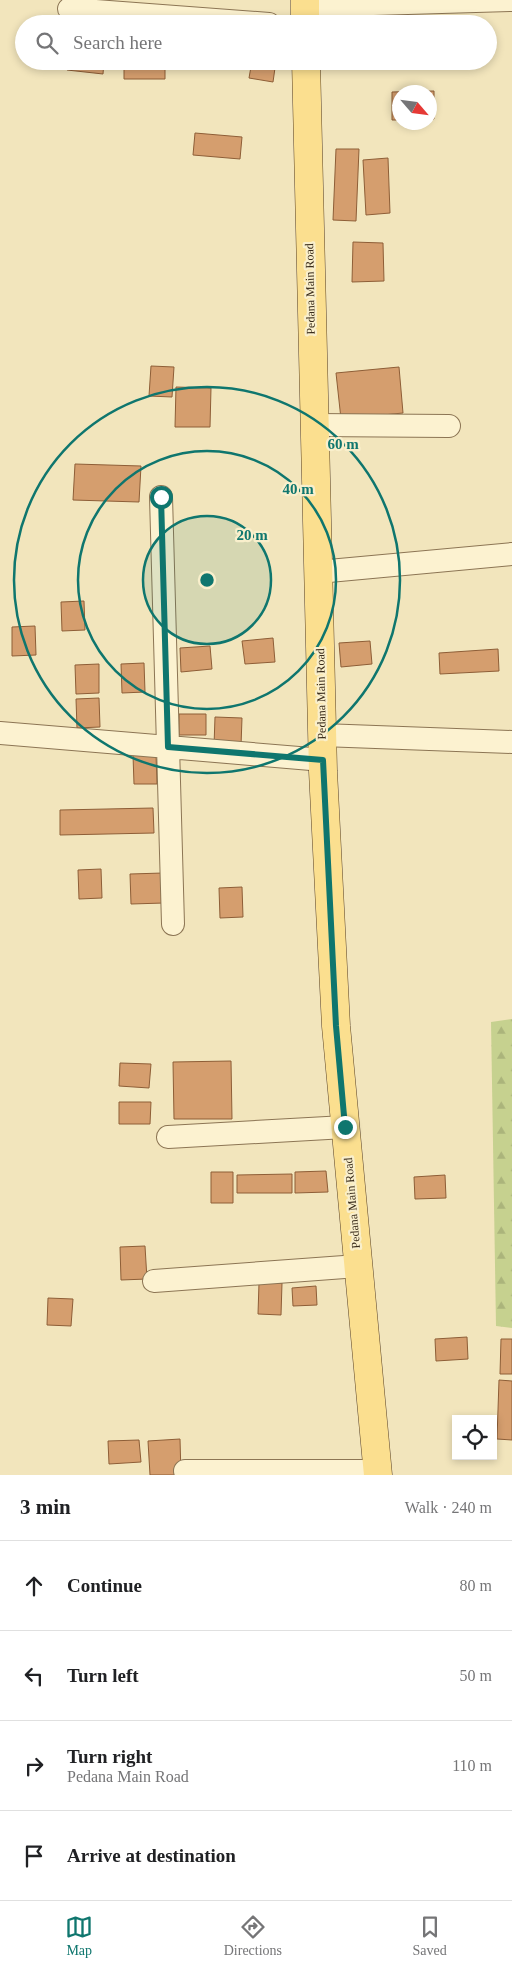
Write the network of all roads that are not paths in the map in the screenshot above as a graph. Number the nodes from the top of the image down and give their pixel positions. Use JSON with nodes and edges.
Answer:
{"nodes":[{"id":1,"x":512,"y":0,"type":"edge"},
{"id":2,"x":68,"y":9,"type":"dead end"},
{"id":3,"x":305,"y":10,"type":"edge"},
{"id":4,"x":148,"y":15,"type":"edge"},
{"id":5,"x":306,"y":70,"type":"edge"},
{"id":6,"x":314,"y":425,"type":"junction"},
{"id":7,"x":448,"y":426,"type":"dead end"},
{"id":8,"x":161,"y":497,"type":"dead end"},
{"id":9,"x":512,"y":554,"type":"edge"},
{"id":10,"x":318,"y":572,"type":"junction"},
{"id":11,"x":0,"y":733,"type":"edge"},
{"id":12,"x":512,"y":742,"type":"edge"},
{"id":13,"x":168,"y":747,"type":"junction"},
{"id":14,"x":322,"y":747,"type":"junction"},
{"id":15,"x":172,"y":924,"type":"dead end"},
{"id":16,"x":345,"y":1127,"type":"junction"},
{"id":17,"x":168,"y":1137,"type":"dead end"},
{"id":18,"x":358,"y":1266,"type":"junction"},
{"id":19,"x":154,"y":1281,"type":"dead end"},
{"id":20,"x":185,"y":1471,"type":"dead end"},
{"id":21,"x":378,"y":1473,"type":"edge"}],
"edges":[{"from":1,"to":3,"type":"street"},
{"from":2,"to":4,"type":"street"},
{"from":5,"to":6,"type":"main road","name":"Pedana Main Road"},
{"from":6,"to":7,"type":"street"},
{"from":6,"to":10,"type":"main road","name":"Pedana Main Road"},
{"from":8,"to":13,"type":"street"},
{"from":9,"to":10,"type":"street"},
{"from":10,"to":14,"type":"main road","name":"Pedana Main Road"},
{"from":11,"to":13,"type":"street"},
{"from":12,"to":14,"type":"street"},
{"from":13,"to":14,"type":"street"},
{"from":13,"to":15,"type":"street"},
{"from":14,"to":16,"type":"main road","name":"Pedana Main Road"},
{"from":16,"to":17,"type":"street"},
{"from":16,"to":18,"type":"main road","name":"Pedana Main Road"},
{"from":18,"to":19,"type":"street"},
{"from":18,"to":21,"type":"main road","name":"Pedana Main Road"},
{"from":20,"to":21,"type":"street"}]}
